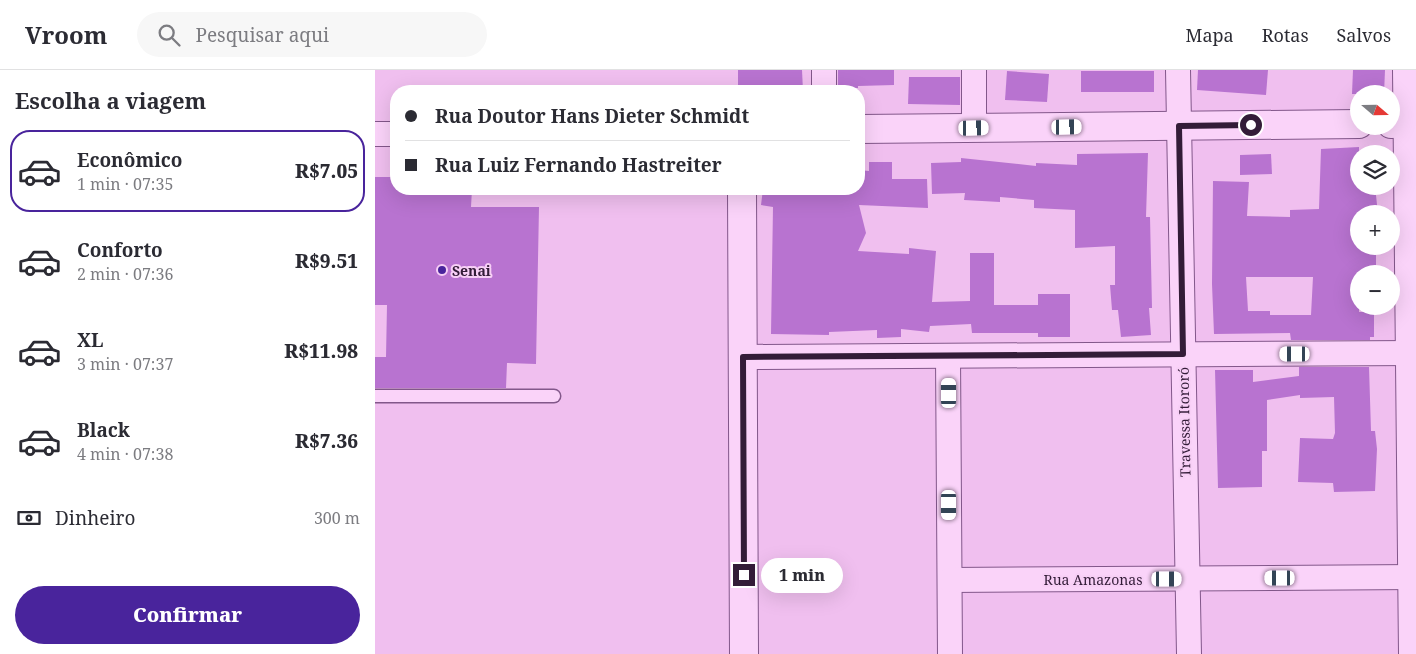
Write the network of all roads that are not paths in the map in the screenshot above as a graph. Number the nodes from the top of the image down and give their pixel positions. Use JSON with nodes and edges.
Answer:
{"nodes":[{"id":1,"x":824,"y":70,"type":"edge"},
{"id":2,"x":974,"y":70,"type":"edge"},
{"id":3,"x":1178,"y":70,"type":"edge"},
{"id":4,"x":1405,"y":70,"type":"edge"},
{"id":5,"x":824,"y":85,"type":"edge"},
{"id":6,"x":1350,"y":124,"type":"edge"},
{"id":7,"x":1404,"y":124,"type":"edge"},
{"id":8,"x":1179,"y":126,"type":"junction"},
{"id":9,"x":974,"y":128,"type":"junction"},
{"id":10,"x":865,"y":129,"type":"edge"},
{"id":11,"x":375,"y":134,"type":"edge"},
{"id":12,"x":390,"y":134,"type":"edge"},
{"id":13,"x":742,"y":195,"type":"edge"},
{"id":14,"x":1412,"y":353,"type":"edge"},
{"id":15,"x":1183,"y":354,"type":"junction"},
{"id":16,"x":948,"y":356,"type":"junction"},
{"id":17,"x":743,"y":357,"type":"junction"},
{"id":18,"x":375,"y":396,"type":"edge"},
{"id":19,"x":554,"y":396,"type":"dead end"},
{"id":20,"x":1413,"y":577,"type":"edge"},
{"id":21,"x":1187,"y":578,"type":"junction"},
{"id":22,"x":950,"y":580,"type":"junction"},
{"id":23,"x":744,"y":654,"type":"edge"},
{"id":24,"x":951,"y":654,"type":"edge"},
{"id":25,"x":1189,"y":654,"type":"edge"},
{"id":26,"x":1411,"y":654,"type":"edge"}],
"edges":[{"from":1,"to":5,"type":"street"},
{"from":2,"to":9,"type":"street"},
{"from":3,"to":8,"type":"street","name":"Travessa Itororó"},
{"from":4,"to":7,"type":"street"},
{"from":6,"to":8,"type":"street"},
{"from":7,"to":14,"type":"street"},
{"from":8,"to":9,"type":"street"},
{"from":8,"to":15,"type":"street","name":"Travessa Itororó"},
{"from":9,"to":10,"type":"street"},
{"from":11,"to":12,"type":"street"},
{"from":13,"to":17,"type":"street"},
{"from":14,"to":15,"type":"street"},
{"from":14,"to":20,"type":"street"},
{"from":15,"to":16,"type":"street"},
{"from":15,"to":21,"type":"street","name":"Travessa Itororó"},
{"from":16,"to":17,"type":"street"},
{"from":16,"to":22,"type":"street"},
{"from":17,"to":23,"type":"street"},
{"from":18,"to":19,"type":"lane"},
{"from":20,"to":21,"type":"street","name":"Rua Amazonas"},
{"from":20,"to":26,"type":"street"},
{"from":21,"to":22,"type":"street","name":"Rua Amazonas"},
{"from":21,"to":25,"type":"street","name":"Travessa Itororó"},
{"from":22,"to":24,"type":"street"}]}
